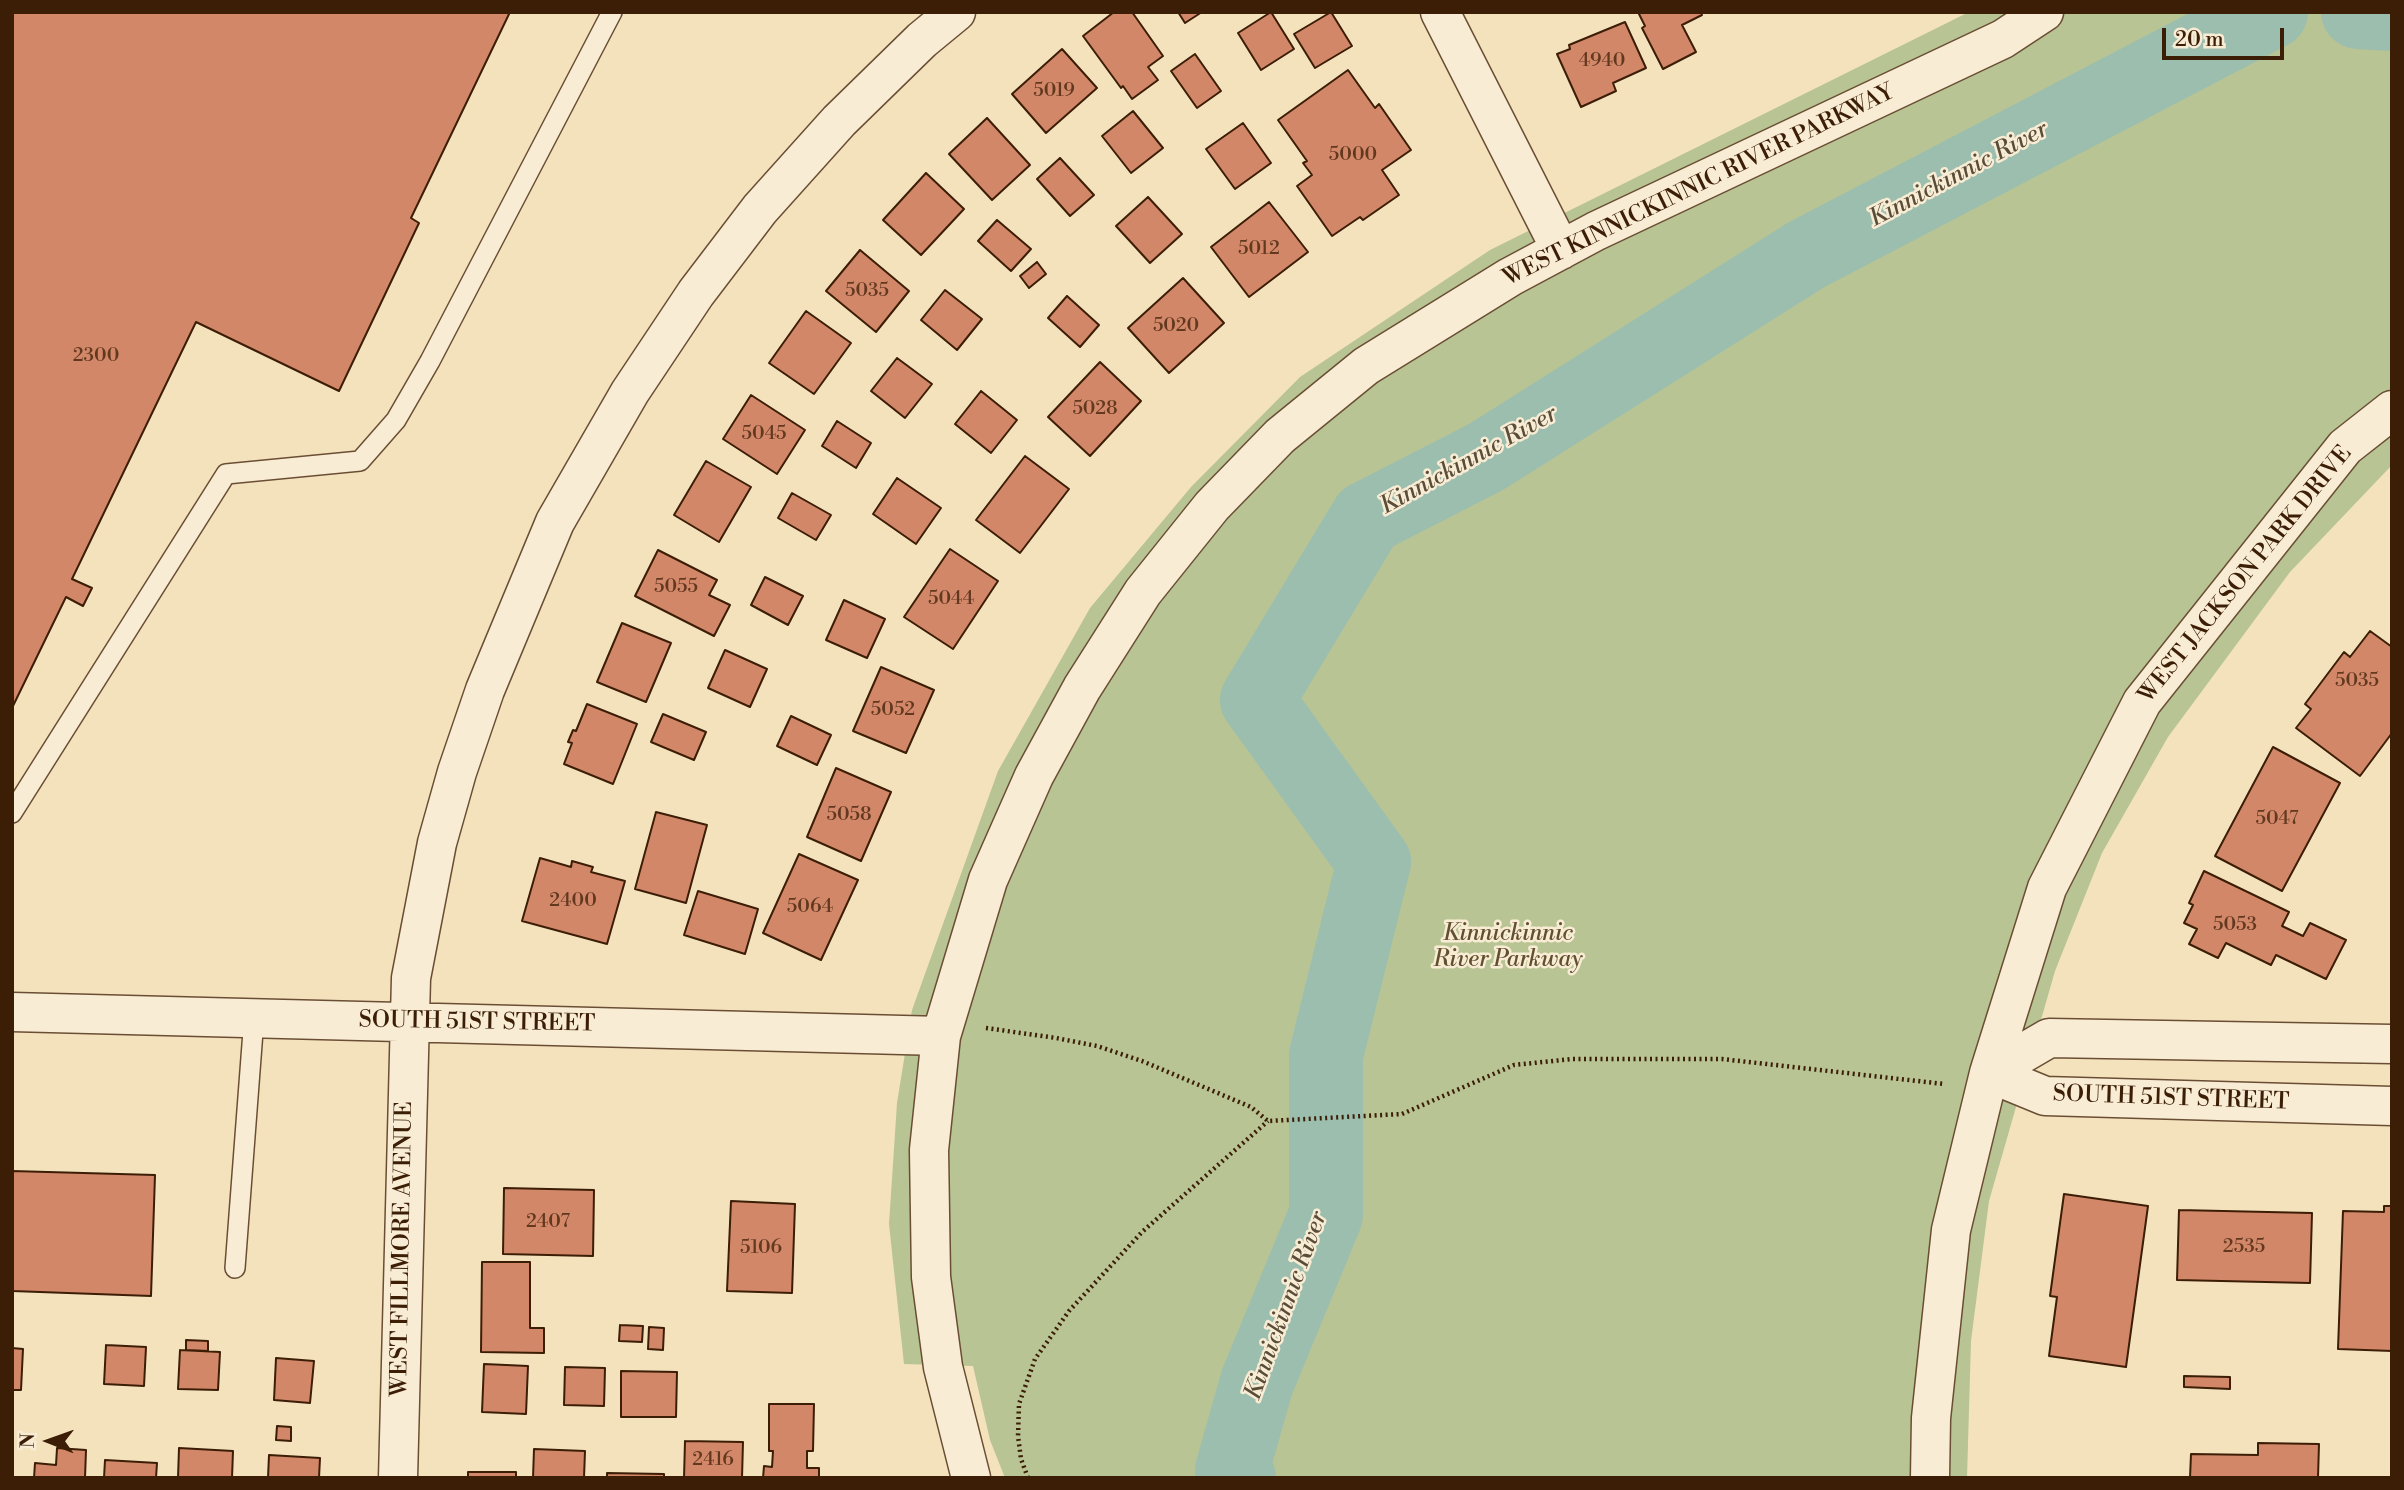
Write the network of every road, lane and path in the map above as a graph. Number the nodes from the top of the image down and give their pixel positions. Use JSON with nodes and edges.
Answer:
{"nodes":[{"id":1,"x":612,"y":12,"type":"edge"},
{"id":2,"x":956,"y":12,"type":"edge"},
{"id":3,"x":1440,"y":12,"type":"edge"},
{"id":4,"x":2044,"y":12,"type":"edge"},
{"id":5,"x":1561,"y":250,"type":"junction"},
{"id":6,"x":2392,"y":410,"type":"edge"},
{"id":7,"x":12,"y":813,"type":"edge"},
{"id":8,"x":12,"y":1012,"type":"edge"},
{"id":9,"x":254,"y":1018,"type":"junction"},
{"id":10,"x":410,"y":1021,"type":"junction"},
{"id":11,"x":983,"y":1027,"type":"dead end"},
{"id":12,"x":941,"y":1036,"type":"junction"},
{"id":13,"x":2392,"y":1044,"type":"edge"},
{"id":14,"x":1989,"y":1073,"type":"junction"},
{"id":15,"x":2392,"y":1106,"type":"edge"},
{"id":16,"x":1268,"y":1121,"type":"junction"},
{"id":17,"x":235,"y":1268,"type":"dead end"},
{"id":18,"x":398,"y":1478,"type":"edge"},
{"id":19,"x":971,"y":1478,"type":"edge"},
{"id":20,"x":1028,"y":1478,"type":"edge"},
{"id":21,"x":1930,"y":1478,"type":"edge"}],
"edges":[{"from":1,"to":7,"type":"lane"},
{"from":2,"to":10,"type":"street","name":"WEST FILLMORE AVENUE"},
{"from":3,"to":5,"type":"street"},
{"from":4,"to":5,"type":"street","name":"WEST KINNICKINNIC RIVER PARKWAY"},
{"from":5,"to":12,"type":"street","name":"WEST KINNICKINNIC RIVER PARKWAY"},
{"from":6,"to":14,"type":"street","name":"WEST JACKSON PARK DRIVE"},
{"from":8,"to":9,"type":"street","name":"SOUTH 51ST STREET"},
{"from":9,"to":10,"type":"street","name":"SOUTH 51ST STREET"},
{"from":9,"to":17,"type":"lane"},
{"from":10,"to":12,"type":"street","name":"SOUTH 51ST STREET"},
{"from":10,"to":18,"type":"street","name":"WEST FILLMORE AVENUE"},
{"from":11,"to":16,"type":"path"},
{"from":12,"to":19,"type":"street","name":"WEST KINNICKINNIC RIVER PARKWAY"},
{"from":13,"to":14,"type":"street"},
{"from":14,"to":15,"type":"street","name":"SOUTH 51ST STREET"},
{"from":14,"to":16,"type":"path"},
{"from":14,"to":21,"type":"street","name":"WEST JACKSON PARK DRIVE"},
{"from":16,"to":20,"type":"path"}]}
